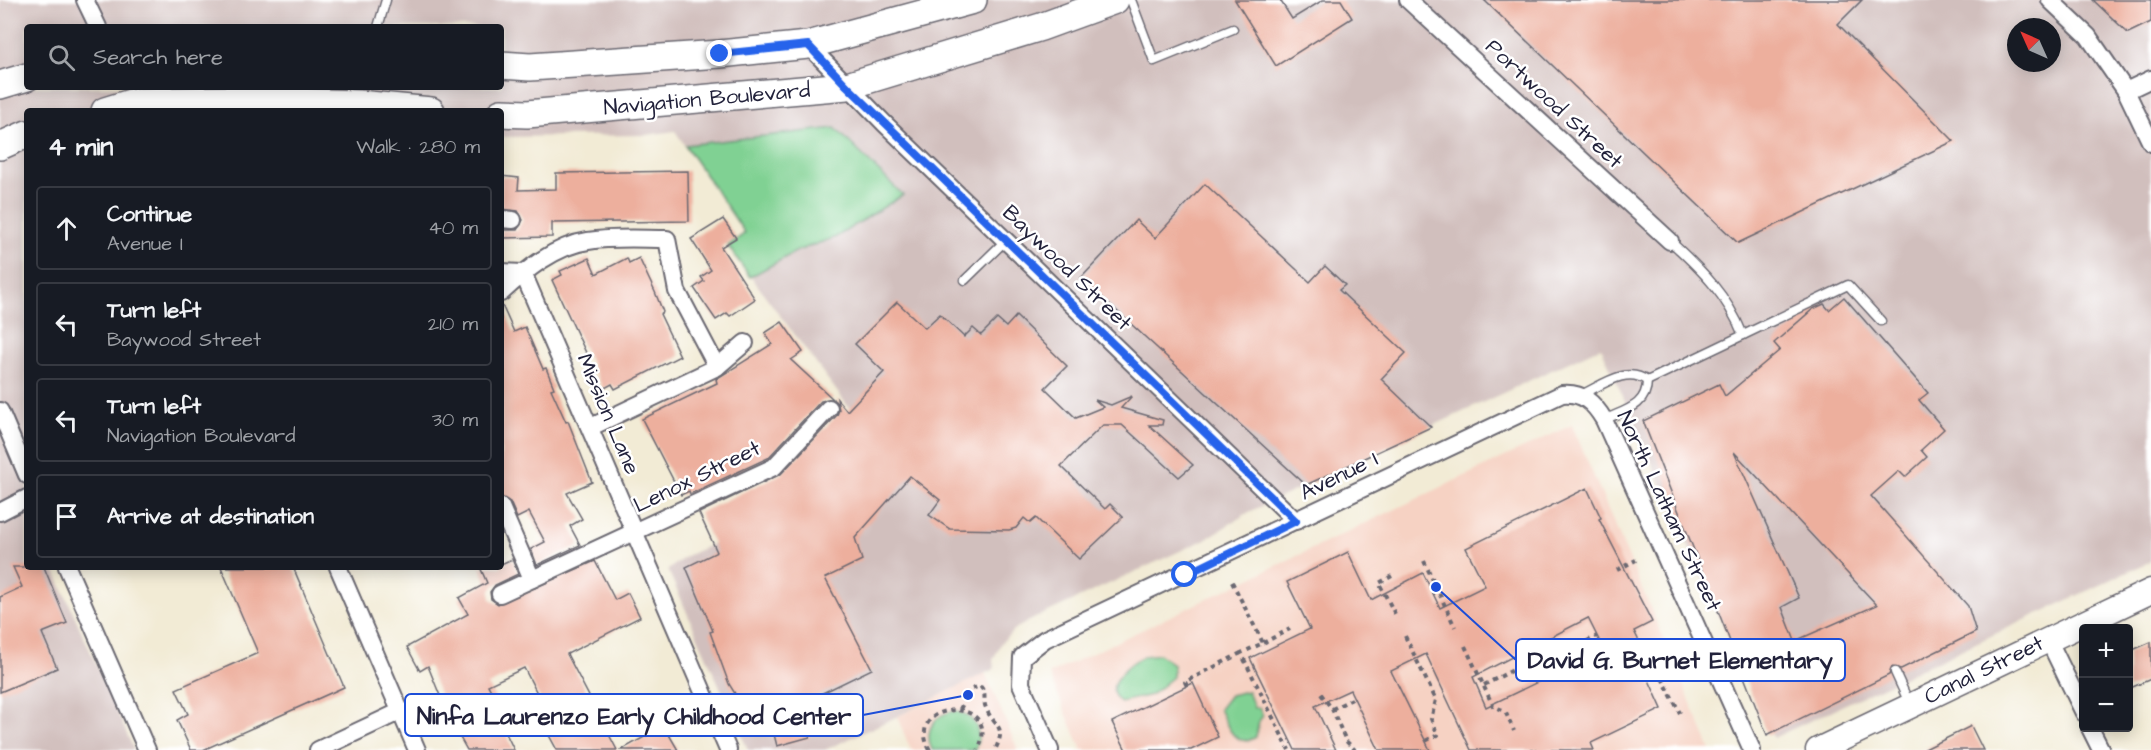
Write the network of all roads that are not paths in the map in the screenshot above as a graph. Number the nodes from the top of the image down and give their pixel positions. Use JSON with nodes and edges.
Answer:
{"nodes":[{"id":1,"x":85,"y":0,"type":"edge"},
{"id":2,"x":386,"y":0,"type":"edge"},
{"id":3,"x":973,"y":0,"type":"edge"},
{"id":4,"x":1115,"y":0,"type":"edge"},
{"id":5,"x":1131,"y":0,"type":"edge"},
{"id":6,"x":1408,"y":0,"type":"edge"},
{"id":7,"x":2050,"y":0,"type":"edge"},
{"id":8,"x":97,"y":24,"type":"edge"},
{"id":9,"x":379,"y":24,"type":"edge"},
{"id":10,"x":1233,"y":29,"type":"dead end"},
{"id":11,"x":808,"y":45,"type":"junction"},
{"id":12,"x":504,"y":65,"type":"edge"},
{"id":13,"x":24,"y":78,"type":"edge"},
{"id":14,"x":2151,"y":79,"type":"edge"},
{"id":15,"x":0,"y":85,"type":"edge"},
{"id":16,"x":847,"y":86,"type":"junction"},
{"id":17,"x":2126,"y":91,"type":"junction"},
{"id":18,"x":361,"y":96,"type":"edge"},
{"id":19,"x":133,"y":100,"type":"edge"},
{"id":20,"x":113,"y":108,"type":"edge"},
{"id":21,"x":417,"y":108,"type":"edge"},
{"id":22,"x":504,"y":113,"type":"edge"},
{"id":23,"x":24,"y":135,"type":"edge"},
{"id":24,"x":2151,"y":143,"type":"edge"},
{"id":25,"x":0,"y":146,"type":"edge"},
{"id":26,"x":1007,"y":240,"type":"junction"},
{"id":27,"x":1670,"y":241,"type":"joint"},
{"id":28,"x":504,"y":272,"type":"edge"},
{"id":29,"x":523,"y":273,"type":"junction"},
{"id":30,"x":965,"y":280,"type":"dead end"},
{"id":31,"x":504,"y":290,"type":"edge"},
{"id":32,"x":1881,"y":321,"type":"dead end"},
{"id":33,"x":1743,"y":335,"type":"junction"},
{"id":34,"x":745,"y":343,"type":"dead end"},
{"id":35,"x":717,"y":367,"type":"junction"},
{"id":36,"x":1647,"y":381,"type":"junction"},
{"id":37,"x":1581,"y":395,"type":"junction"},
{"id":38,"x":829,"y":408,"type":"dead end"},
{"id":39,"x":0,"y":411,"type":"edge"},
{"id":40,"x":1604,"y":420,"type":"junction"},
{"id":41,"x":591,"y":428,"type":"junction"},
{"id":42,"x":24,"y":468,"type":"edge"},
{"id":43,"x":24,"y":500,"type":"edge"},
{"id":44,"x":0,"y":512,"type":"edge"},
{"id":45,"x":504,"y":514,"type":"edge"},
{"id":46,"x":1296,"y":521,"type":"junction"},
{"id":47,"x":634,"y":532,"type":"junction"},
{"id":48,"x":68,"y":570,"type":"edge"},
{"id":49,"x":339,"y":570,"type":"edge"},
{"id":50,"x":532,"y":579,"type":"junction"},
{"id":51,"x":2151,"y":591,"type":"edge"},
{"id":52,"x":500,"y":594,"type":"dead end"},
{"id":53,"x":2048,"y":639,"type":"junction"},
{"id":54,"x":1895,"y":672,"type":"dead end"},
{"id":55,"x":2079,"y":703,"type":"edge"},
{"id":56,"x":1910,"y":705,"type":"junction"},
{"id":57,"x":400,"y":711,"type":"junction"},
{"id":58,"x":2093,"y":732,"type":"edge"},
{"id":59,"x":147,"y":750,"type":"edge"},
{"id":60,"x":318,"y":750,"type":"edge"},
{"id":61,"x":417,"y":750,"type":"edge"},
{"id":62,"x":728,"y":750,"type":"edge"},
{"id":63,"x":1050,"y":750,"type":"edge"},
{"id":64,"x":1752,"y":750,"type":"edge"},
{"id":65,"x":1818,"y":750,"type":"edge"},
{"id":66,"x":2101,"y":750,"type":"edge"}],
"edges":[{"from":1,"to":8,"type":"street"},
{"from":2,"to":9,"type":"lane"},
{"from":3,"to":11,"type":"main road","name":"Navigation Boulevard"},
{"from":4,"to":16,"type":"main road","name":"Navigation Boulevard"},
{"from":5,"to":10,"type":"lane"},
{"from":6,"to":27,"type":"street","name":"Portwood Street"},
{"from":7,"to":17,"type":"street"},
{"from":11,"to":12,"type":"main road","name":"Navigation Boulevard"},
{"from":11,"to":16,"type":"street","name":"Baywood Street"},
{"from":13,"to":15,"type":"main road"},
{"from":14,"to":17,"type":"street"},
{"from":16,"to":22,"type":"main road","name":"Navigation Boulevard"},
{"from":16,"to":26,"type":"street","name":"Baywood Street"},
{"from":17,"to":24,"type":"street"},
{"from":18,"to":19,"type":"main road"},
{"from":18,"to":21,"type":"main road"},
{"from":19,"to":20,"type":"main road"},
{"from":23,"to":25,"type":"main road"},
{"from":26,"to":30,"type":"lane"},
{"from":26,"to":46,"type":"street","name":"Baywood Street"},
{"from":27,"to":33,"type":"lane"},
{"from":28,"to":29,"type":"street"},
{"from":29,"to":31,"type":"street"},
{"from":29,"to":35,"type":"street"},
{"from":29,"to":41,"type":"street","name":"Mission Lane"},
{"from":32,"to":33,"type":"lane"},
{"from":33,"to":36,"type":"lane"},
{"from":34,"to":35,"type":"street"},
{"from":35,"to":41,"type":"street"},
{"from":36,"to":37,"type":"lane"},
{"from":36,"to":40,"type":"lane"},
{"from":37,"to":40,"type":"street","name":"North Latham Street"},
{"from":37,"to":46,"type":"street","name":"Avenue I"},
{"from":38,"to":47,"type":"street","name":"Lenox Street"},
{"from":39,"to":42,"type":"street"},
{"from":40,"to":64,"type":"street","name":"North Latham Street"},
{"from":41,"to":47,"type":"street","name":"Mission Lane"},
{"from":43,"to":44,"type":"street"},
{"from":45,"to":50,"type":"street"},
{"from":46,"to":63,"type":"street","name":"Avenue I"},
{"from":47,"to":50,"type":"street","name":"Lenox Street"},
{"from":47,"to":62,"type":"street","name":"Mission Lane"},
{"from":48,"to":59,"type":"street"},
{"from":49,"to":57,"type":"street"},
{"from":50,"to":52,"type":"street","name":"Lenox Street"},
{"from":51,"to":53,"type":"street","name":"Canal Street"},
{"from":53,"to":55,"type":"street"},
{"from":53,"to":56,"type":"street","name":"Canal Street"},
{"from":54,"to":56,"type":"lane"},
{"from":56,"to":65,"type":"street","name":"Canal Street"},
{"from":57,"to":60,"type":"street"},
{"from":57,"to":61,"type":"street"},
{"from":58,"to":66,"type":"street"}]}
